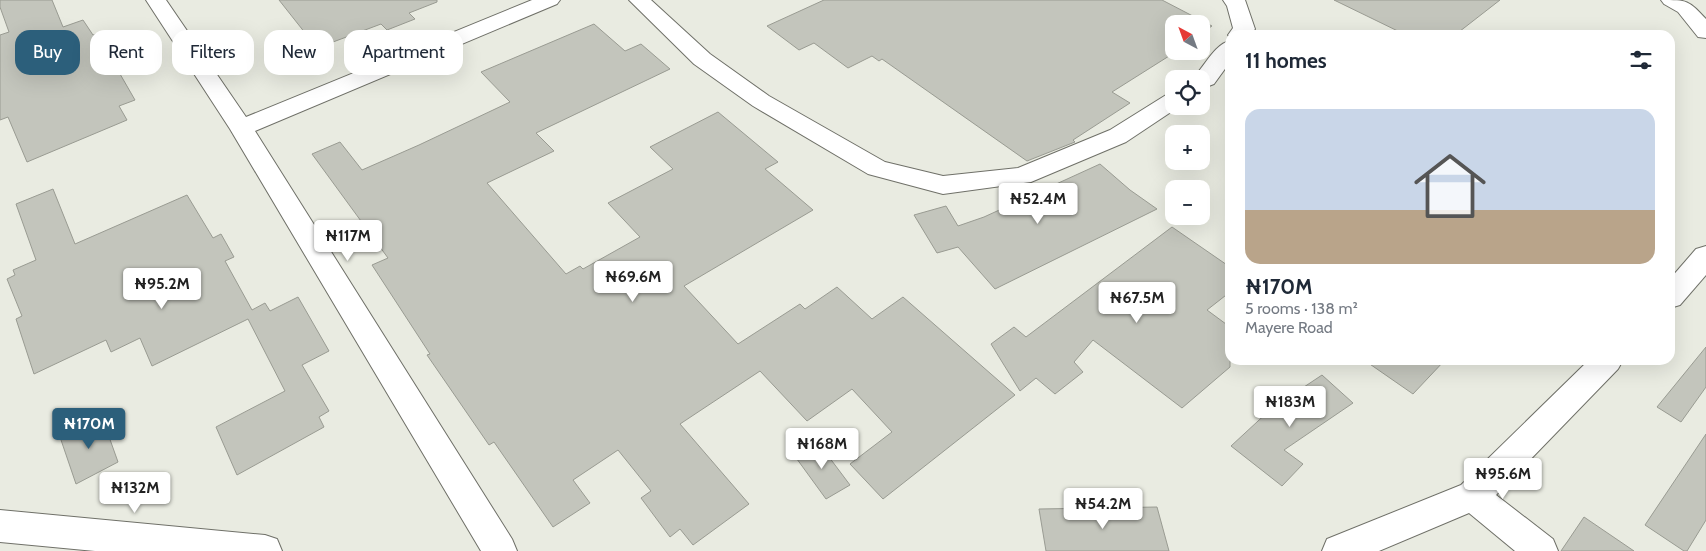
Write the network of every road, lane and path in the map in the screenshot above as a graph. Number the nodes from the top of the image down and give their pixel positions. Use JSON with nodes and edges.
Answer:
{"nodes":[{"id":1,"x":156,"y":0,"type":"edge"},
{"id":2,"x":550,"y":0,"type":"edge"},
{"id":3,"x":639,"y":0,"type":"edge"},
{"id":4,"x":1233,"y":0,"type":"edge"},
{"id":5,"x":1671,"y":0,"type":"edge"},
{"id":6,"x":1243,"y":30,"type":"edge"},
{"id":7,"x":1706,"y":32,"type":"edge"},
{"id":8,"x":1225,"y":54,"type":"edge"},
{"id":9,"x":1210,"y":74,"type":"edge"},
{"id":10,"x":1165,"y":106,"type":"edge"},
{"id":11,"x":241,"y":128,"type":"junction"},
{"id":12,"x":1706,"y":256,"type":"edge"},
{"id":13,"x":1698,"y":282,"type":"edge"},
{"id":14,"x":1675,"y":294,"type":"edge"},
{"id":15,"x":1603,"y":365,"type":"edge"},
{"id":16,"x":1473,"y":496,"type":"junction"},
{"id":17,"x":0,"y":526,"type":"edge"},
{"id":18,"x":266,"y":551,"type":"edge"},
{"id":19,"x":500,"y":551,"type":"edge"},
{"id":20,"x":1338,"y":551,"type":"edge"},
{"id":21,"x":1541,"y":551,"type":"edge"}],
"edges":[{"from":1,"to":11,"type":"street"},
{"from":2,"to":11,"type":"street"},
{"from":3,"to":10,"type":"street"},
{"from":4,"to":6,"type":"street"},
{"from":5,"to":7,"type":"street"},
{"from":8,"to":9,"type":"street"},
{"from":11,"to":19,"type":"street"},
{"from":12,"to":13,"type":"street"},
{"from":13,"to":14,"type":"street"},
{"from":15,"to":16,"type":"street"},
{"from":16,"to":20,"type":"street"},
{"from":16,"to":21,"type":"street"},
{"from":17,"to":18,"type":"street"}]}
